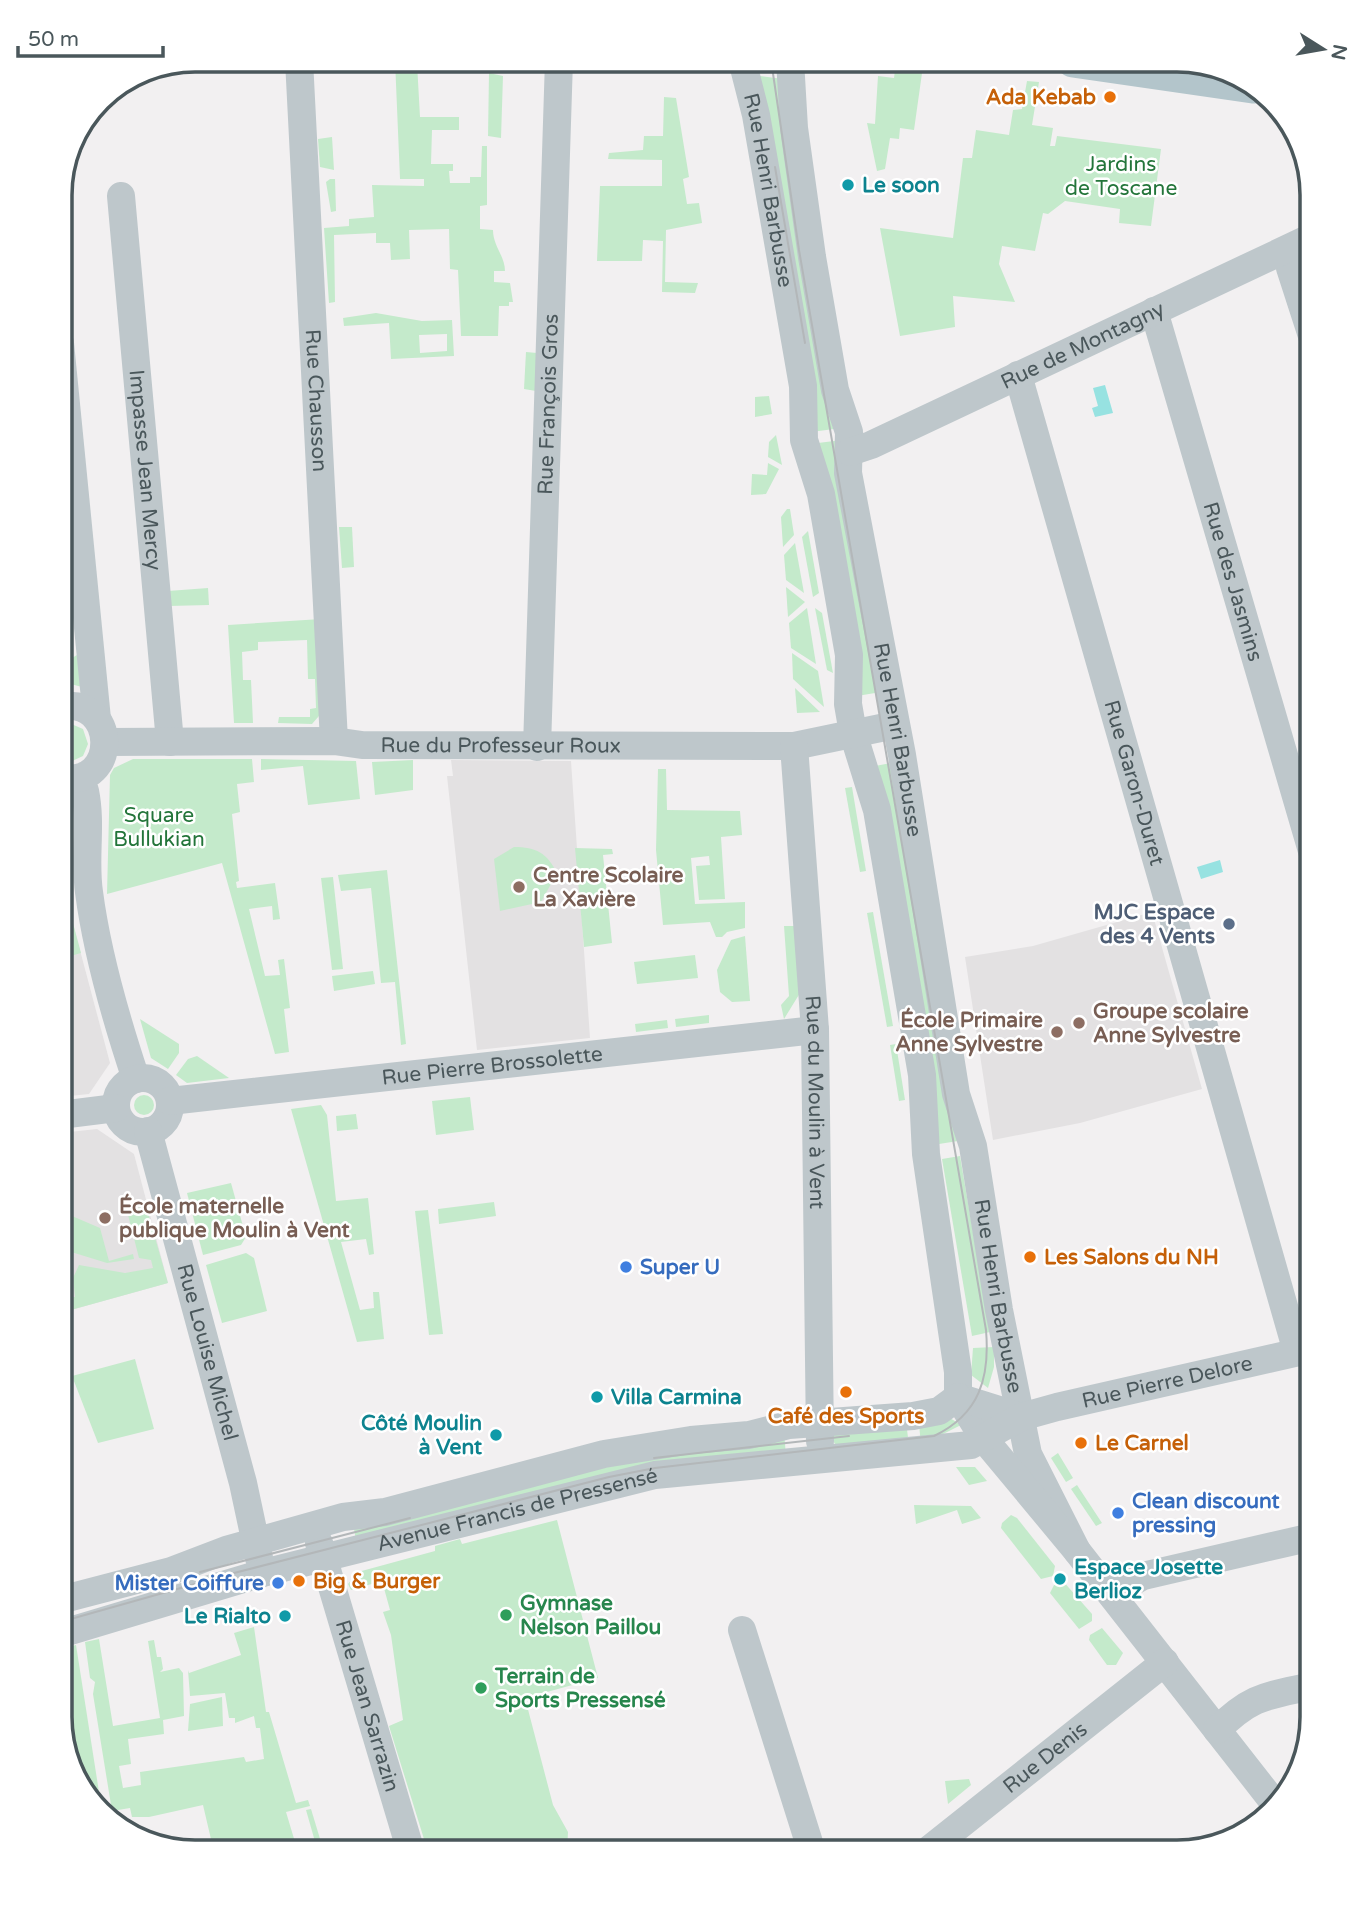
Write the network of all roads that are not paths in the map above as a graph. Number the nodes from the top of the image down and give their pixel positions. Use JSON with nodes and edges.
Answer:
{"nodes":[{"id":1,"x":300,"y":72,"type":"edge"},
{"id":2,"x":559,"y":72,"type":"edge"},
{"id":3,"x":745,"y":72,"type":"edge"},
{"id":4,"x":791,"y":72,"type":"edge"},
{"id":5,"x":1156,"y":72,"type":"edge"},
{"id":6,"x":1228,"y":82,"type":"edge"},
{"id":7,"x":121,"y":196,"type":"dead end"},
{"id":8,"x":1300,"y":243,"type":"edge"},
{"id":9,"x":1290,"y":268,"type":"dead end"},
{"id":10,"x":1300,"y":299,"type":"edge"},
{"id":11,"x":1154,"y":311,"type":"junction"},
{"id":12,"x":1018,"y":375,"type":"junction"},
{"id":13,"x":850,"y":452,"type":"junction"},
{"id":14,"x":72,"y":456,"type":"edge"},
{"id":15,"x":72,"y":706,"type":"edge"},
{"id":16,"x":895,"y":725,"type":"junction"},
{"id":17,"x":101,"y":730,"type":"junction"},
{"id":18,"x":853,"y":733,"type":"junction"},
{"id":19,"x":334,"y":741,"type":"junction"},
{"id":20,"x":170,"y":743,"type":"junction"},
{"id":21,"x":793,"y":746,"type":"junction"},
{"id":22,"x":537,"y":747,"type":"junction"},
{"id":23,"x":72,"y":778,"type":"edge"},
{"id":24,"x":72,"y":784,"type":"edge"},
{"id":25,"x":1300,"y":810,"type":"edge"},
{"id":26,"x":815,"y":1030,"type":"junction"},
{"id":27,"x":136,"y":1079,"type":"junction"},
{"id":28,"x":170,"y":1101,"type":"junction"},
{"id":29,"x":116,"y":1108,"type":"junction"},
{"id":30,"x":72,"y":1114,"type":"edge"},
{"id":31,"x":148,"y":1131,"type":"junction"},
{"id":32,"x":1300,"y":1333,"type":"edge"},
{"id":33,"x":1300,"y":1351,"type":"edge"},
{"id":34,"x":958,"y":1397,"type":"junction"},
{"id":35,"x":1021,"y":1418,"type":"junction"},
{"id":36,"x":818,"y":1422,"type":"junction"},
{"id":37,"x":984,"y":1439,"type":"junction"},
{"id":38,"x":821,"y":1458,"type":"junction"},
{"id":39,"x":314,"y":1526,"type":"junction"},
{"id":40,"x":1300,"y":1540,"type":"edge"},
{"id":41,"x":255,"y":1543,"type":"junction"},
{"id":42,"x":1077,"y":1551,"type":"junction"},
{"id":43,"x":323,"y":1559,"type":"junction"},
{"id":44,"x":263,"y":1573,"type":"junction"},
{"id":45,"x":1112,"y":1594,"type":"junction"},
{"id":46,"x":72,"y":1597,"type":"edge"},
{"id":47,"x":72,"y":1630,"type":"edge"},
{"id":48,"x":742,"y":1630,"type":"dead end"},
{"id":49,"x":1165,"y":1662,"type":"junction"},
{"id":50,"x":1300,"y":1689,"type":"edge"},
{"id":51,"x":1217,"y":1730,"type":"junction"},
{"id":52,"x":1270,"y":1798,"type":"edge"},
{"id":53,"x":407,"y":1840,"type":"edge"},
{"id":54,"x":808,"y":1840,"type":"edge"},
{"id":55,"x":941,"y":1840,"type":"edge"}],
"edges":[{"from":1,"to":19,"type":"street","name":"Rue Chausson"},
{"from":2,"to":22,"type":"street","name":"Rue François Gros"},
{"from":3,"to":18,"type":"street","name":"Rue Henri Barbusse"},
{"from":4,"to":13,"type":"street","name":"Rue Henri Barbusse"},
{"from":5,"to":6,"type":"main road"},
{"from":7,"to":20,"type":"street","name":"Impasse Jean Mercy"},
{"from":8,"to":11,"type":"street","name":"Rue de Montagny"},
{"from":9,"to":10,"type":"street"},
{"from":11,"to":12,"type":"street","name":"Rue de Montagny"},
{"from":11,"to":25,"type":"street","name":"Rue des Jasmins"},
{"from":12,"to":13,"type":"street","name":"Rue de Montagny"},
{"from":12,"to":32,"type":"street","name":"Rue Garon-Duret"},
{"from":13,"to":16,"type":"street","name":"Rue Henri Barbusse"},
{"from":14,"to":17,"type":"street"},
{"from":15,"to":17,"type":"street"},
{"from":16,"to":18,"type":"street","name":"Rue du Professeur Roux"},
{"from":16,"to":35,"type":"street","name":"Rue Henri Barbusse"},
{"from":17,"to":20,"type":"street","name":"Rue du Professeur Roux"},
{"from":17,"to":23,"type":"street"},
{"from":18,"to":21,"type":"street","name":"Rue du Professeur Roux"},
{"from":18,"to":34,"type":"street","name":"Rue Henri Barbusse"},
{"from":19,"to":20,"type":"street","name":"Rue du Professeur Roux"},
{"from":19,"to":22,"type":"street","name":"Rue du Professeur Roux"},
{"from":21,"to":22,"type":"street","name":"Rue du Professeur Roux"},
{"from":21,"to":26,"type":"street","name":"Rue du Moulin à Vent"},
{"from":24,"to":27,"type":"street"},
{"from":26,"to":28,"type":"street","name":"Rue Pierre Brossolette"},
{"from":26,"to":36,"type":"street","name":"Rue du Moulin à Vent"},
{"from":27,"to":28,"type":"street"},
{"from":27,"to":29,"type":"street"},
{"from":28,"to":31,"type":"street"},
{"from":29,"to":30,"type":"street"},
{"from":29,"to":31,"type":"street"},
{"from":31,"to":41,"type":"street","name":"Rue Louise Michel"},
{"from":33,"to":35,"type":"street","name":"Rue Pierre Delore"},
{"from":34,"to":35,"type":"street"},
{"from":34,"to":36,"type":"street","name":"Avenue Francis de Pressensé"},
{"from":34,"to":37,"type":"street"},
{"from":35,"to":37,"type":"street","name":"Rue Pierre Delore"},
{"from":35,"to":42,"type":"street","name":"Rue Henri Barbusse"},
{"from":36,"to":38,"type":"street","name":"Rue du Moulin à Vent"},
{"from":36,"to":39,"type":"street","name":"Avenue Francis de Pressensé"},
{"from":37,"to":38,"type":"street","name":"Avenue Francis de Pressensé"},
{"from":37,"to":42,"type":"street"},
{"from":38,"to":43,"type":"street","name":"Avenue Francis de Pressensé"},
{"from":39,"to":41,"type":"street","name":"Avenue Francis de Pressensé"},
{"from":39,"to":43,"type":"street","name":"Rue Jean Sarrazin"},
{"from":40,"to":45,"type":"street"},
{"from":41,"to":44,"type":"street","name":"Rue Louise Michel"},
{"from":41,"to":46,"type":"street","name":"Avenue Francis de Pressensé"},
{"from":42,"to":45,"type":"street"},
{"from":43,"to":44,"type":"street","name":"Avenue Francis de Pressensé"},
{"from":43,"to":53,"type":"street","name":"Rue Jean Sarrazin"},
{"from":44,"to":47,"type":"street","name":"Avenue Francis de Pressensé"},
{"from":45,"to":49,"type":"street"},
{"from":48,"to":54,"type":"street"},
{"from":49,"to":51,"type":"street"},
{"from":49,"to":55,"type":"street","name":"Rue Denis"},
{"from":50,"to":51,"type":"street"},
{"from":51,"to":52,"type":"street"}]}
